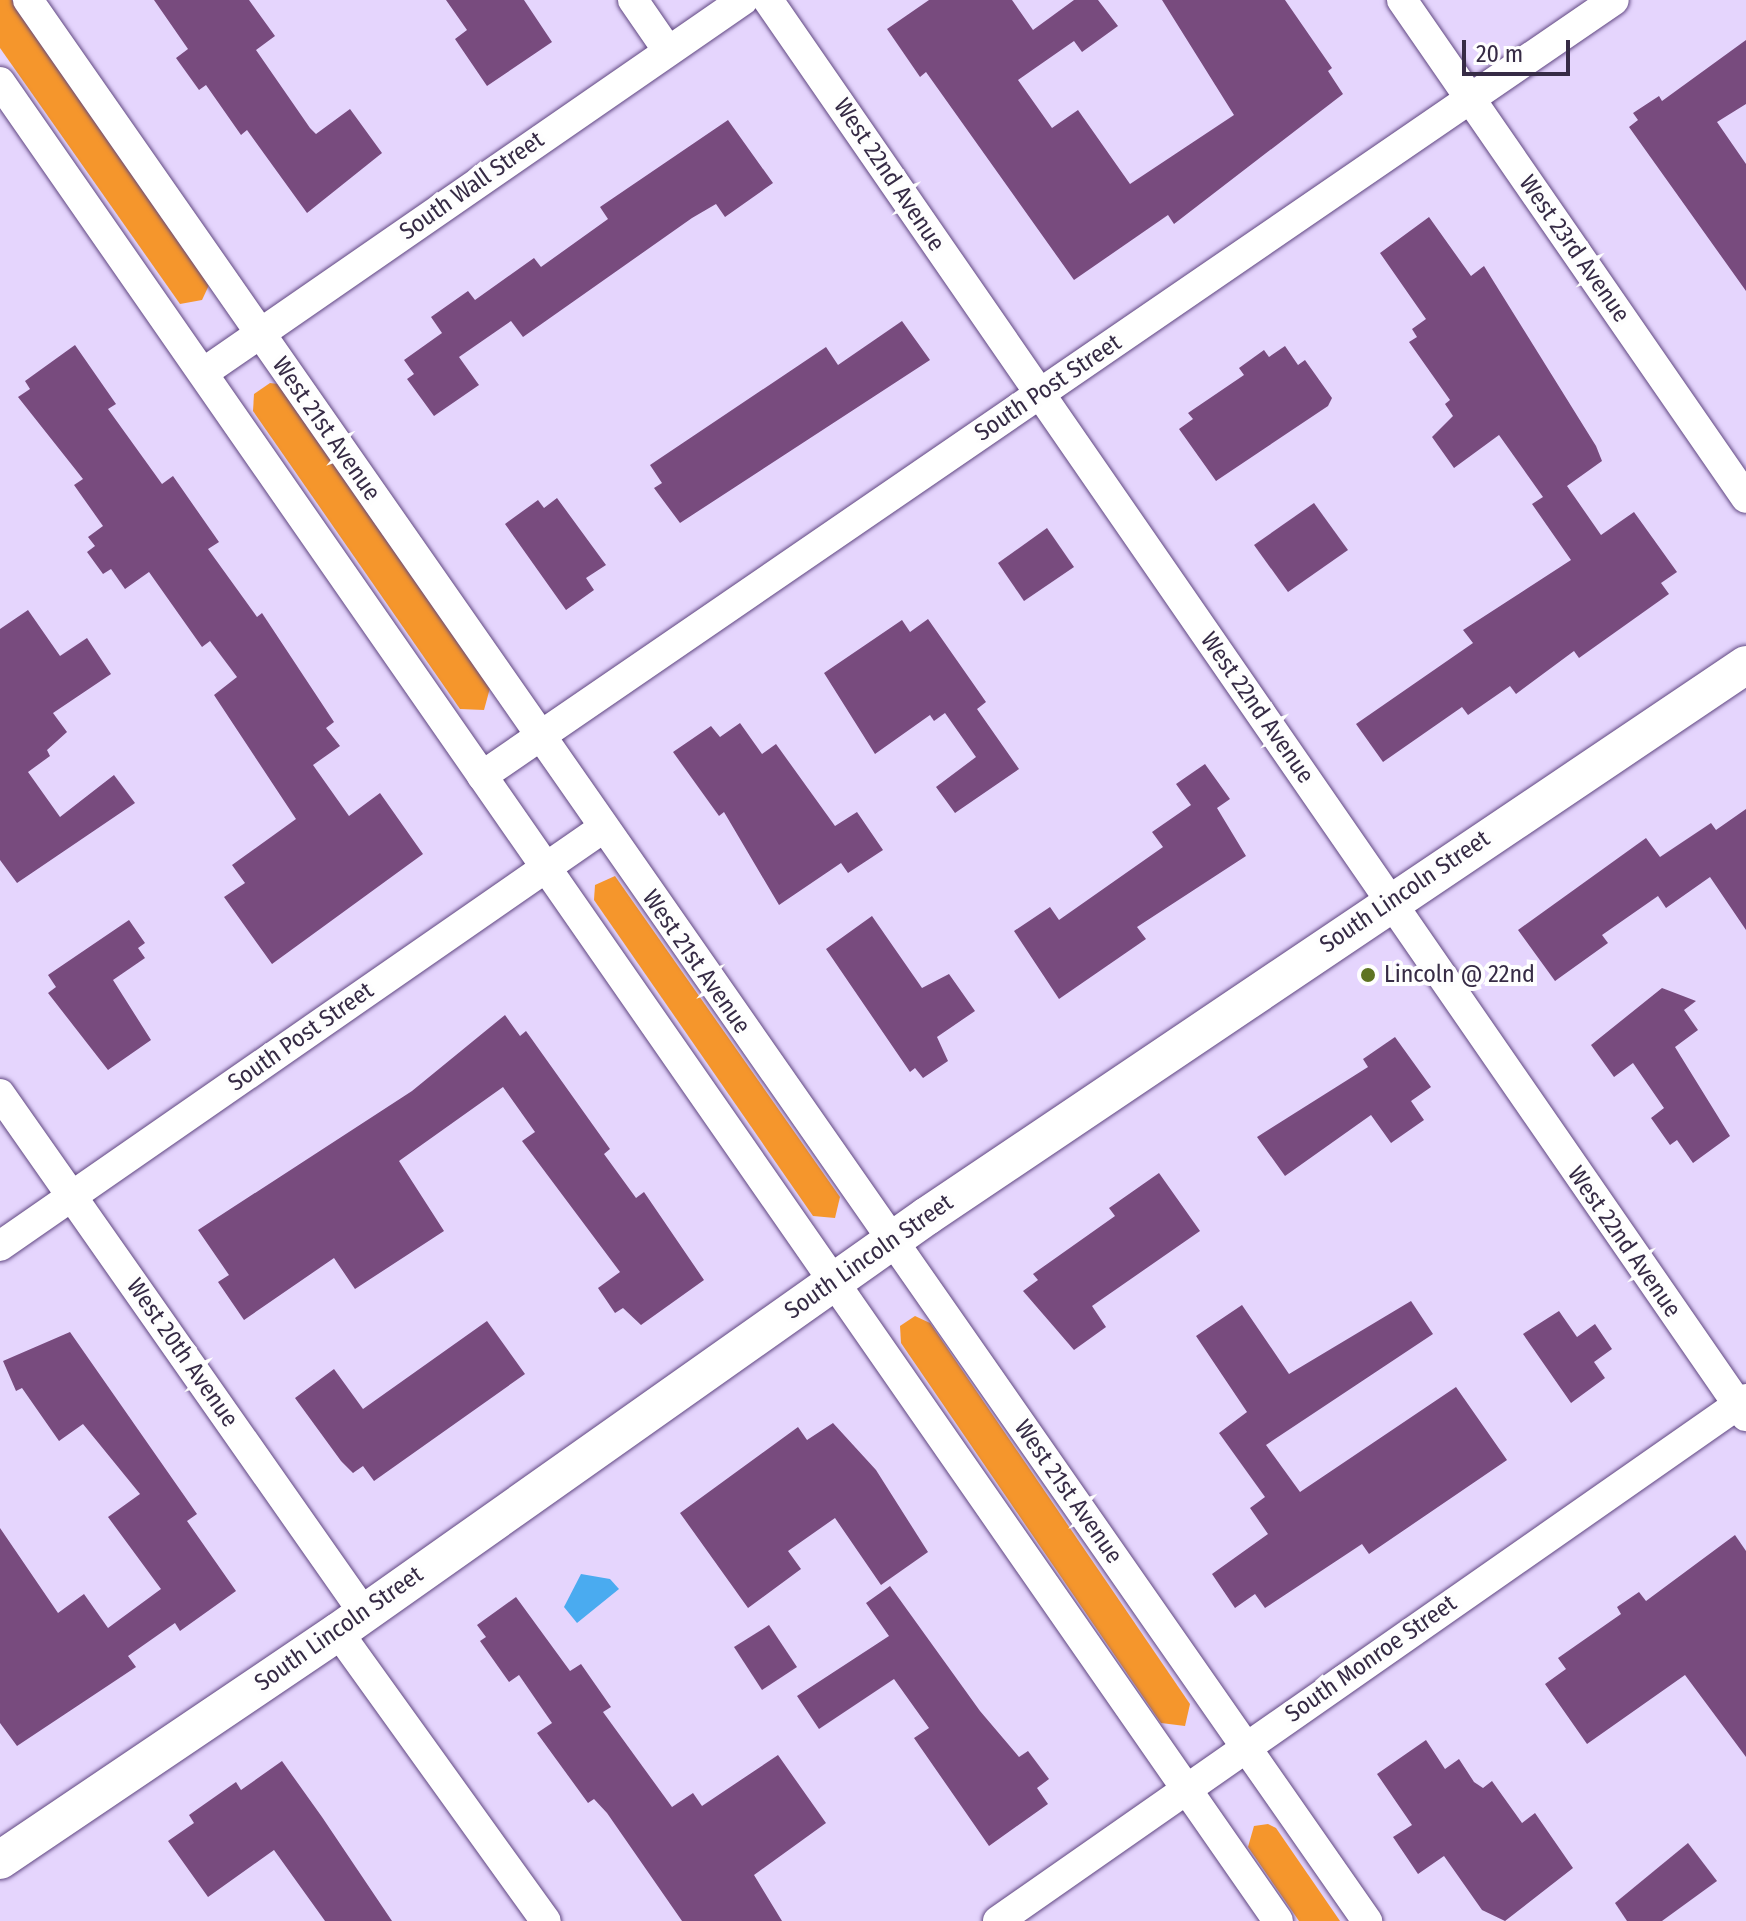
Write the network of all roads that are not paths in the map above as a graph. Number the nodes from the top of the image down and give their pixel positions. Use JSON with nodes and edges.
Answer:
{"nodes":[{"id":1,"x":28,"y":0,"type":"edge"},
{"id":2,"x":633,"y":0,"type":"edge"},
{"id":3,"x":743,"y":0,"type":"edge"},
{"id":4,"x":768,"y":0,"type":"edge"},
{"id":5,"x":1402,"y":0,"type":"edge"},
{"id":6,"x":1614,"y":0,"type":"edge"},
{"id":7,"x":668,"y":51,"type":"junction"},
{"id":8,"x":0,"y":82,"type":"edge"},
{"id":9,"x":1469,"y":98,"type":"junction"},
{"id":10,"x":260,"y":333,"type":"junction"},
{"id":11,"x":203,"y":373,"type":"junction"},
{"id":12,"x":1039,"y":394,"type":"junction"},
{"id":13,"x":1746,"y":498,"type":"edge"},
{"id":14,"x":1746,"y":665,"type":"edge"},
{"id":15,"x":538,"y":736,"type":"junction"},
{"id":16,"x":482,"y":776,"type":"junction"},
{"id":17,"x":603,"y":828,"type":"junction"},
{"id":18,"x":546,"y":867,"type":"junction"},
{"id":19,"x":1390,"y":901,"type":"junction"},
{"id":20,"x":0,"y":1094,"type":"edge"},
{"id":21,"x":73,"y":1196,"type":"junction"},
{"id":22,"x":892,"y":1241,"type":"junction"},
{"id":23,"x":0,"y":1246,"type":"edge"},
{"id":24,"x":835,"y":1280,"type":"junction"},
{"id":25,"x":1743,"y":1407,"type":"edge"},
{"id":26,"x":351,"y":1622,"type":"junction"},
{"id":27,"x":1245,"y":1746,"type":"junction"},
{"id":28,"x":1187,"y":1789,"type":"junction"},
{"id":29,"x":0,"y":1860,"type":"edge"},
{"id":30,"x":546,"y":1921,"type":"edge"},
{"id":31,"x":998,"y":1921,"type":"edge"},
{"id":32,"x":1278,"y":1921,"type":"edge"},
{"id":33,"x":1367,"y":1921,"type":"edge"}],
"edges":[{"from":1,"to":10,"type":"street","name":"West 21st Avenue"},
{"from":2,"to":7,"type":"street"},
{"from":3,"to":7,"type":"street","name":"South Wall Street"},
{"from":4,"to":12,"type":"street","name":"West 22nd Avenue"},
{"from":5,"to":9,"type":"street","name":"West 23rd Avenue"},
{"from":6,"to":9,"type":"street","name":"South Post Street"},
{"from":7,"to":10,"type":"street","name":"South Wall Street"},
{"from":8,"to":11,"type":"street"},
{"from":9,"to":12,"type":"street","name":"South Post Street"},
{"from":9,"to":13,"type":"street","name":"West 23rd Avenue"},
{"from":10,"to":11,"type":"street","name":"South Wall Street"},
{"from":10,"to":15,"type":"street","name":"West 21st Avenue"},
{"from":11,"to":16,"type":"street"},
{"from":12,"to":15,"type":"street","name":"South Post Street"},
{"from":12,"to":19,"type":"street","name":"West 22nd Avenue"},
{"from":14,"to":19,"type":"street","name":"South Lincoln Street"},
{"from":15,"to":16,"type":"street","name":"South Post Street"},
{"from":15,"to":17,"type":"street","name":"West 21st Avenue"},
{"from":16,"to":18,"type":"street"},
{"from":17,"to":18,"type":"street","name":"South Post Street"},
{"from":17,"to":22,"type":"street","name":"West 21st Avenue"},
{"from":18,"to":21,"type":"street","name":"South Post Street"},
{"from":18,"to":24,"type":"street"},
{"from":19,"to":22,"type":"street","name":"South Lincoln Street"},
{"from":19,"to":25,"type":"street","name":"West 22nd Avenue"},
{"from":20,"to":21,"type":"street","name":"West 20th Avenue"},
{"from":21,"to":23,"type":"street","name":"South Post Street"},
{"from":21,"to":26,"type":"street","name":"West 20th Avenue"},
{"from":22,"to":24,"type":"street","name":"South Lincoln Street"},
{"from":22,"to":27,"type":"street","name":"West 21st Avenue"},
{"from":24,"to":26,"type":"street","name":"South Lincoln Street"},
{"from":24,"to":28,"type":"street"},
{"from":25,"to":27,"type":"street","name":"South Monroe Street"},
{"from":26,"to":29,"type":"street","name":"South Lincoln Street"},
{"from":26,"to":30,"type":"street","name":"West 20th Avenue"},
{"from":27,"to":28,"type":"street","name":"South Monroe Street"},
{"from":27,"to":33,"type":"street","name":"West 21st Avenue"},
{"from":28,"to":31,"type":"street","name":"South Monroe Street"},
{"from":28,"to":32,"type":"street"}]}
